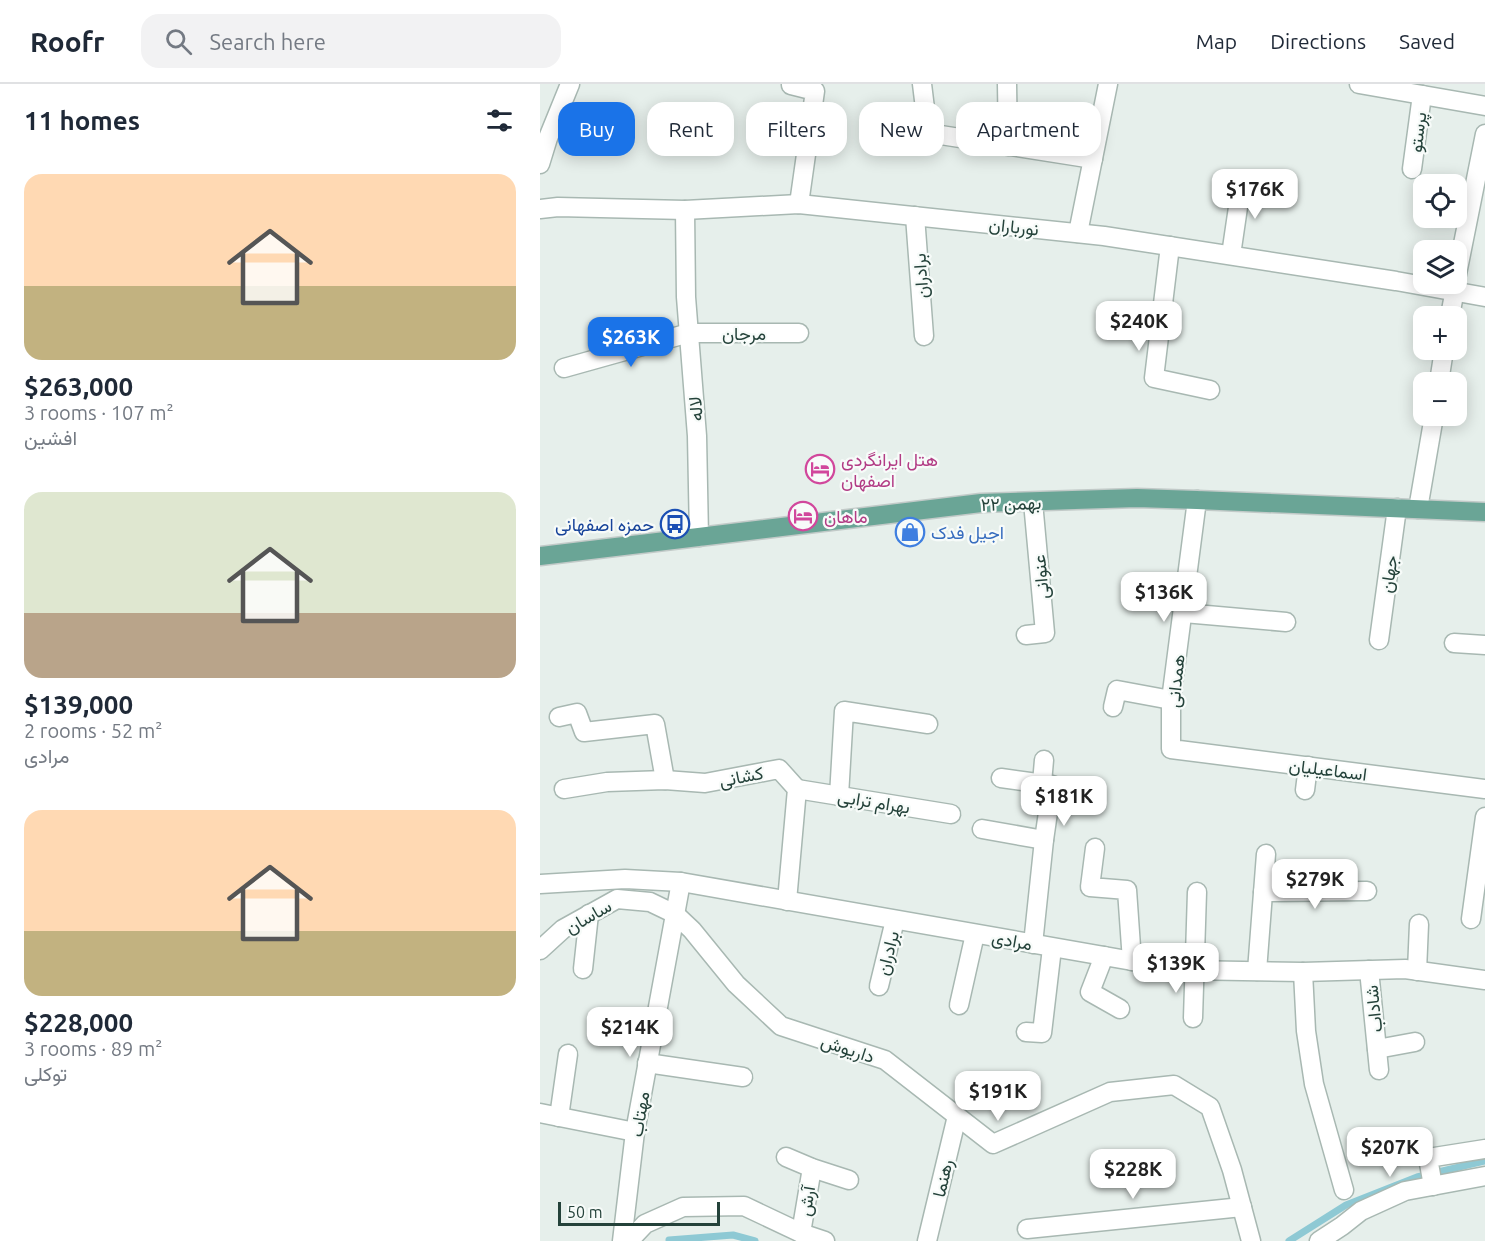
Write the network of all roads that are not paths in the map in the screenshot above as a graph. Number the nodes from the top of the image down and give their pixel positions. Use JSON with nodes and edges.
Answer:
{"nodes":[{"id":1,"x":570,"y":84,"type":"edge"},
{"id":2,"x":922,"y":84,"type":"edge"},
{"id":3,"x":1007,"y":84,"type":"edge"},
{"id":4,"x":1108,"y":84,"type":"edge"},
{"id":5,"x":1359,"y":84,"type":"edge"},
{"id":6,"x":791,"y":85,"type":"edge"},
{"id":7,"x":1422,"y":95,"type":"junction"},
{"id":8,"x":1007,"y":102,"type":"edge"},
{"id":9,"x":1485,"y":106,"type":"edge"},
{"id":10,"x":1485,"y":134,"type":"edge"},
{"id":11,"x":956,"y":138,"type":"edge"},
{"id":12,"x":1073,"y":156,"type":"edge"},
{"id":13,"x":1092,"y":159,"type":"junction"},
{"id":14,"x":540,"y":164,"type":"edge"},
{"id":15,"x":1412,"y":168,"type":"dead end"},
{"id":16,"x":1242,"y":180,"type":"dead end"},
{"id":17,"x":800,"y":204,"type":"junction"},
{"id":18,"x":540,"y":209,"type":"edge"},
{"id":19,"x":685,"y":210,"type":"junction"},
{"id":20,"x":915,"y":216,"type":"junction"},
{"id":21,"x":1078,"y":233,"type":"junction"},
{"id":22,"x":1464,"y":240,"type":"edge"},
{"id":23,"x":1170,"y":246,"type":"junction"},
{"id":24,"x":1232,"y":255,"type":"junction"},
{"id":25,"x":1413,"y":279,"type":"edge"},
{"id":26,"x":1467,"y":289,"type":"edge"},
{"id":27,"x":1485,"y":297,"type":"edge"},
{"id":28,"x":689,"y":333,"type":"junction"},
{"id":29,"x":799,"y":333,"type":"dead end"},
{"id":30,"x":924,"y":336,"type":"dead end"},
{"id":31,"x":564,"y":368,"type":"dead end"},
{"id":32,"x":1210,"y":390,"type":"dead end"},
{"id":33,"x":1432,"y":426,"type":"edge"},
{"id":34,"x":1197,"y":500,"type":"junction"},
{"id":35,"x":1033,"y":501,"type":"junction"},
{"id":36,"x":1397,"y":508,"type":"junction"},
{"id":37,"x":1418,"y":509,"type":"junction"},
{"id":38,"x":1485,"y":512,"type":"edge"},
{"id":39,"x":699,"y":537,"type":"junction"},
{"id":40,"x":540,"y":556,"type":"edge"},
{"id":41,"x":1184,"y":613,"type":"junction"},
{"id":42,"x":1286,"y":622,"type":"dead end"},
{"id":43,"x":1026,"y":635,"type":"dead end"},
{"id":44,"x":1379,"y":639,"type":"dead end"},
{"id":45,"x":1454,"y":643,"type":"dead end"},
{"id":46,"x":1485,"y":645,"type":"edge"},
{"id":47,"x":1172,"y":700,"type":"junction"},
{"id":48,"x":1113,"y":707,"type":"dead end"},
{"id":49,"x":559,"y":717,"type":"dead end"},
{"id":50,"x":928,"y":724,"type":"dead end"},
{"id":51,"x":1171,"y":749,"type":"joint"},
{"id":52,"x":1044,"y":760,"type":"dead end"},
{"id":53,"x":1308,"y":766,"type":"junction"},
{"id":54,"x":1001,"y":778,"type":"dead end"},
{"id":55,"x":665,"y":780,"type":"junction"},
{"id":56,"x":1042,"y":783,"type":"junction"},
{"id":57,"x":564,"y":789,"type":"dead end"},
{"id":58,"x":797,"y":789,"type":"junction"},
{"id":59,"x":1485,"y":789,"type":"edge"},
{"id":60,"x":1305,"y":790,"type":"dead end"},
{"id":61,"x":839,"y":796,"type":"junction"},
{"id":62,"x":951,"y":814,"type":"dead end"},
{"id":63,"x":1485,"y":818,"type":"edge"},
{"id":64,"x":982,"y":829,"type":"dead end"},
{"id":65,"x":1044,"y":840,"type":"junction"},
{"id":66,"x":1483,"y":843,"type":"edge"},
{"id":67,"x":1095,"y":848,"type":"dead end"},
{"id":68,"x":1266,"y":854,"type":"dead end"},
{"id":69,"x":681,"y":882,"type":"junction"},
{"id":70,"x":540,"y":884,"type":"edge"},
{"id":71,"x":1367,"y":891,"type":"dead end"},
{"id":72,"x":1197,"y":892,"type":"dead end"},
{"id":73,"x":1263,"y":892,"type":"junction"},
{"id":74,"x":787,"y":901,"type":"junction"},
{"id":75,"x":589,"y":914,"type":"junction"},
{"id":76,"x":675,"y":914,"type":"junction"},
{"id":77,"x":1471,"y":919,"type":"dead end"},
{"id":78,"x":895,"y":920,"type":"junction"},
{"id":79,"x":1419,"y":924,"type":"dead end"},
{"id":80,"x":975,"y":934,"type":"junction"},
{"id":81,"x":1033,"y":944,"type":"junction"},
{"id":82,"x":1052,"y":948,"type":"junction"},
{"id":83,"x":540,"y":950,"type":"edge"},
{"id":84,"x":1104,"y":956,"type":"junction"},
{"id":85,"x":1132,"y":961,"type":"junction"},
{"id":86,"x":583,"y":969,"type":"dead end"},
{"id":87,"x":1194,"y":970,"type":"junction"},
{"id":88,"x":1369,"y":970,"type":"junction"},
{"id":89,"x":1257,"y":971,"type":"junction"},
{"id":90,"x":1417,"y":971,"type":"junction"},
{"id":91,"x":1303,"y":972,"type":"junction"},
{"id":92,"x":1485,"y":980,"type":"edge"},
{"id":93,"x":879,"y":986,"type":"dead end"},
{"id":94,"x":959,"y":1005,"type":"dead end"},
{"id":95,"x":1120,"y":1009,"type":"dead end"},
{"id":96,"x":1193,"y":1018,"type":"dead end"},
{"id":97,"x":1026,"y":1032,"type":"dead end"},
{"id":98,"x":1414,"y":1042,"type":"dead end"},
{"id":99,"x":1377,"y":1049,"type":"junction"},
{"id":100,"x":568,"y":1054,"type":"dead end"},
{"id":101,"x":647,"y":1063,"type":"junction"},
{"id":102,"x":1379,"y":1070,"type":"dead end"},
{"id":103,"x":743,"y":1077,"type":"dead end"},
{"id":104,"x":540,"y":1113,"type":"edge"},
{"id":105,"x":957,"y":1116,"type":"junction"},
{"id":106,"x":559,"y":1117,"type":"junction"},
{"id":107,"x":635,"y":1132,"type":"junction"},
{"id":108,"x":1485,"y":1149,"type":"edge"},
{"id":109,"x":786,"y":1157,"type":"dead end"},
{"id":110,"x":812,"y":1168,"type":"junction"},
{"id":111,"x":1485,"y":1176,"type":"edge"},
{"id":112,"x":849,"y":1180,"type":"dead end"},
{"id":113,"x":1433,"y":1186,"type":"junction"},
{"id":114,"x":1344,"y":1190,"type":"dead end"},
{"id":115,"x":1242,"y":1207,"type":"junction"},
{"id":116,"x":1027,"y":1228,"type":"dead end"},
{"id":117,"x":801,"y":1233,"type":"junction"},
{"id":118,"x":622,"y":1241,"type":"edge"},
{"id":119,"x":629,"y":1241,"type":"edge"},
{"id":120,"x":825,"y":1241,"type":"edge"},
{"id":121,"x":927,"y":1241,"type":"edge"},
{"id":122,"x":1251,"y":1241,"type":"edge"},
{"id":123,"x":1319,"y":1241,"type":"edge"}],
"edges":[{"from":1,"to":14,"type":"street"},
{"from":2,"to":11,"type":"street"},
{"from":3,"to":8,"type":"street"},
{"from":4,"to":13,"type":"street"},
{"from":5,"to":7,"type":"street"},
{"from":6,"to":17,"type":"street"},
{"from":7,"to":9,"type":"street"},
{"from":7,"to":15,"type":"street","name":"پرستو"},
{"from":10,"to":22,"type":"street"},
{"from":12,"to":13,"type":"street"},
{"from":13,"to":21,"type":"street"},
{"from":16,"to":24,"type":"street"},
{"from":17,"to":19,"type":"street","name":"نورباران"},
{"from":17,"to":20,"type":"street","name":"نورباران"},
{"from":18,"to":19,"type":"street","name":"نورباران"},
{"from":19,"to":28,"type":"street","name":"لاله"},
{"from":20,"to":21,"type":"street","name":"نورباران"},
{"from":20,"to":30,"type":"street","name":"برادران"},
{"from":21,"to":23,"type":"street","name":"نورباران"},
{"from":23,"to":24,"type":"street","name":"نورباران"},
{"from":23,"to":32,"type":"street"},
{"from":24,"to":25,"type":"street","name":"نورباران"},
{"from":26,"to":27,"type":"street","name":"نورباران"},
{"from":28,"to":29,"type":"street","name":"مرجان"},
{"from":28,"to":31,"type":"street","name":"مرجان"},
{"from":28,"to":39,"type":"street","name":"لاله"},
{"from":33,"to":37,"type":"street"},
{"from":34,"to":35,"type":"main road","name":"۲۲ بهمن"},
{"from":34,"to":36,"type":"main road","name":"۲۲ بهمن"},
{"from":34,"to":41,"type":"street","name":"همدانی"},
{"from":35,"to":39,"type":"main road","name":"۲۲ بهمن"},
{"from":35,"to":43,"type":"street","name":"عنوانی"},
{"from":36,"to":37,"type":"main road","name":"۲۲ بهمن"},
{"from":36,"to":44,"type":"street","name":"جهان"},
{"from":37,"to":38,"type":"main road","name":"۲۲ بهمن"},
{"from":39,"to":40,"type":"main road","name":"۲۲ بهمن"},
{"from":41,"to":42,"type":"street"},
{"from":41,"to":47,"type":"street","name":"همدانی"},
{"from":45,"to":46,"type":"street"},
{"from":47,"to":48,"type":"street"},
{"from":47,"to":51,"type":"street","name":"همدانی"},
{"from":49,"to":55,"type":"street"},
{"from":50,"to":61,"type":"street"},
{"from":51,"to":53,"type":"street","name":"اسماعیلیان"},
{"from":52,"to":56,"type":"street"},
{"from":53,"to":59,"type":"street","name":"اسماعیلیان"},
{"from":53,"to":60,"type":"street"},
{"from":54,"to":56,"type":"street"},
{"from":55,"to":57,"type":"street","name":"کشانی"},
{"from":55,"to":58,"type":"street","name":"کشانی"},
{"from":56,"to":65,"type":"street"},
{"from":58,"to":61,"type":"street","name":"بهرام ترابی"},
{"from":58,"to":74,"type":"street"},
{"from":61,"to":62,"type":"street","name":"بهرام ترابی"},
{"from":63,"to":66,"type":"street"},
{"from":64,"to":65,"type":"street"},
{"from":65,"to":81,"type":"street"},
{"from":66,"to":77,"type":"street"},
{"from":67,"to":85,"type":"street"},
{"from":68,"to":73,"type":"street"},
{"from":69,"to":70,"type":"street","name":"مرادی"},
{"from":69,"to":74,"type":"street","name":"مرادی"},
{"from":69,"to":76,"type":"street","name":"مهتاب"},
{"from":71,"to":73,"type":"street"},
{"from":72,"to":87,"type":"street"},
{"from":73,"to":89,"type":"street"},
{"from":74,"to":78,"type":"street","name":"مرادی"},
{"from":75,"to":76,"type":"street","name":"ساسان"},
{"from":75,"to":83,"type":"street","name":"ساسان"},
{"from":75,"to":86,"type":"street"},
{"from":76,"to":101,"type":"street","name":"مهتاب"},
{"from":76,"to":105,"type":"street","name":"داریوش"},
{"from":78,"to":80,"type":"street","name":"مرادی"},
{"from":78,"to":93,"type":"street","name":"برادران"},
{"from":79,"to":90,"type":"street"},
{"from":80,"to":81,"type":"street","name":"مرادی"},
{"from":80,"to":94,"type":"street"},
{"from":81,"to":82,"type":"street","name":"مرادی"},
{"from":82,"to":84,"type":"street","name":"مرادی"},
{"from":82,"to":97,"type":"street"},
{"from":84,"to":85,"type":"street","name":"مرادی"},
{"from":84,"to":95,"type":"street"},
{"from":85,"to":87,"type":"street","name":"مرادی"},
{"from":87,"to":89,"type":"street","name":"مرادی"},
{"from":87,"to":96,"type":"street"},
{"from":88,"to":90,"type":"street","name":"مرادی"},
{"from":88,"to":91,"type":"street","name":"مرادی"},
{"from":88,"to":99,"type":"street","name":"شاداب"},
{"from":89,"to":91,"type":"street","name":"مرادی"},
{"from":90,"to":92,"type":"street","name":"مرادی"},
{"from":91,"to":114,"type":"street"},
{"from":98,"to":99,"type":"street","name":"شاداب"},
{"from":99,"to":102,"type":"street","name":"شاداب"},
{"from":100,"to":106,"type":"street"},
{"from":101,"to":103,"type":"street"},
{"from":101,"to":107,"type":"street","name":"مهتاب"},
{"from":104,"to":106,"type":"street"},
{"from":105,"to":115,"type":"street","name":"داریوش"},
{"from":105,"to":121,"type":"street","name":"رهنما"},
{"from":106,"to":107,"type":"street"},
{"from":107,"to":118,"type":"street","name":"مهتاب"},
{"from":108,"to":113,"type":"street"},
{"from":109,"to":110,"type":"street","name":"آرش"},
{"from":110,"to":112,"type":"street","name":"آرش"},
{"from":110,"to":117,"type":"street","name":"آرش"},
{"from":111,"to":113,"type":"street"},
{"from":113,"to":123,"type":"street"},
{"from":115,"to":116,"type":"street"},
{"from":115,"to":122,"type":"street","name":"داریوش"},
{"from":117,"to":119,"type":"street"},
{"from":117,"to":120,"type":"street"}]}
